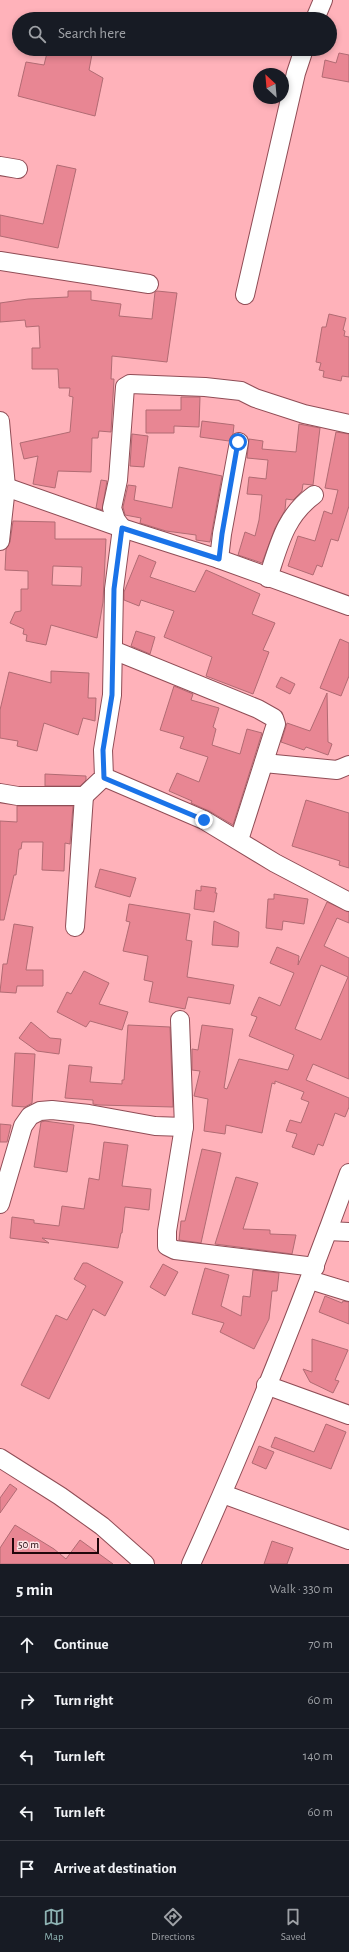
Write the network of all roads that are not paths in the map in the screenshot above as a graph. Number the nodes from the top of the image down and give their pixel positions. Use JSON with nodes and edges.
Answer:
{"nodes":[{"id":1,"x":323,"y":0,"type":"edge"},
{"id":2,"x":318,"y":12,"type":"edge"},
{"id":3,"x":302,"y":56,"type":"edge"},
{"id":4,"x":0,"y":166,"type":"edge"},
{"id":5,"x":18,"y":170,"type":"dead end"},
{"id":6,"x":0,"y":260,"type":"edge"},
{"id":7,"x":149,"y":284,"type":"dead end"},
{"id":8,"x":245,"y":295,"type":"dead end"},
{"id":9,"x":0,"y":421,"type":"edge"},
{"id":10,"x":349,"y":424,"type":"edge"},
{"id":11,"x":238,"y":442,"type":"dead end"},
{"id":12,"x":3,"y":486,"type":"edge"},
{"id":13,"x":314,"y":494,"type":"dead end"},
{"id":14,"x":122,"y":528,"type":"junction"},
{"id":15,"x":0,"y":541,"type":"edge"},
{"id":16,"x":219,"y":559,"type":"junction"},
{"id":17,"x":268,"y":578,"type":"junction"},
{"id":18,"x":349,"y":606,"type":"edge"},
{"id":19,"x":113,"y":650,"type":"junction"},
{"id":20,"x":264,"y":763,"type":"junction"},
{"id":21,"x":349,"y":765,"type":"edge"},
{"id":22,"x":104,"y":778,"type":"junction"},
{"id":23,"x":0,"y":793,"type":"edge"},
{"id":24,"x":84,"y":796,"type":"junction"},
{"id":25,"x":239,"y":840,"type":"junction"},
{"id":26,"x":349,"y":902,"type":"edge"},
{"id":27,"x":75,"y":927,"type":"dead end"},
{"id":28,"x":180,"y":1020,"type":"dead end"},
{"id":29,"x":184,"y":1126,"type":"junction"},
{"id":30,"x":349,"y":1173,"type":"edge"},
{"id":31,"x":0,"y":1204,"type":"edge"},
{"id":32,"x":328,"y":1231,"type":"junction"},
{"id":33,"x":349,"y":1232,"type":"edge"},
{"id":34,"x":313,"y":1273,"type":"junction"},
{"id":35,"x":349,"y":1292,"type":"edge"},
{"id":36,"x":266,"y":1386,"type":"junction"},
{"id":37,"x":349,"y":1415,"type":"edge"},
{"id":38,"x":0,"y":1458,"type":"edge"},
{"id":39,"x":223,"y":1494,"type":"junction"},
{"id":40,"x":349,"y":1540,"type":"edge"},
{"id":41,"x":144,"y":1564,"type":"edge"},
{"id":42,"x":191,"y":1564,"type":"edge"}],
"edges":[{"from":1,"to":2,"type":"street"},
{"from":3,"to":8,"type":"street"},
{"from":4,"to":5,"type":"street"},
{"from":6,"to":7,"type":"street"},
{"from":9,"to":12,"type":"street"},
{"from":10,"to":14,"type":"street"},
{"from":11,"to":16,"type":"street"},
{"from":12,"to":14,"type":"street"},
{"from":12,"to":15,"type":"street"},
{"from":13,"to":17,"type":"street"},
{"from":14,"to":16,"type":"street"},
{"from":14,"to":19,"type":"street"},
{"from":16,"to":17,"type":"street"},
{"from":17,"to":18,"type":"street"},
{"from":19,"to":20,"type":"street"},
{"from":19,"to":22,"type":"street"},
{"from":20,"to":21,"type":"street"},
{"from":20,"to":25,"type":"street"},
{"from":22,"to":24,"type":"street"},
{"from":22,"to":25,"type":"street"},
{"from":23,"to":24,"type":"street"},
{"from":24,"to":27,"type":"street"},
{"from":25,"to":26,"type":"street"},
{"from":28,"to":29,"type":"street"},
{"from":29,"to":31,"type":"street"},
{"from":29,"to":34,"type":"street"},
{"from":30,"to":32,"type":"street"},
{"from":32,"to":33,"type":"street"},
{"from":32,"to":34,"type":"street"},
{"from":34,"to":35,"type":"street"},
{"from":34,"to":36,"type":"street"},
{"from":36,"to":37,"type":"street"},
{"from":36,"to":39,"type":"street"},
{"from":38,"to":41,"type":"street"},
{"from":39,"to":40,"type":"street"},
{"from":39,"to":42,"type":"street"}]}
